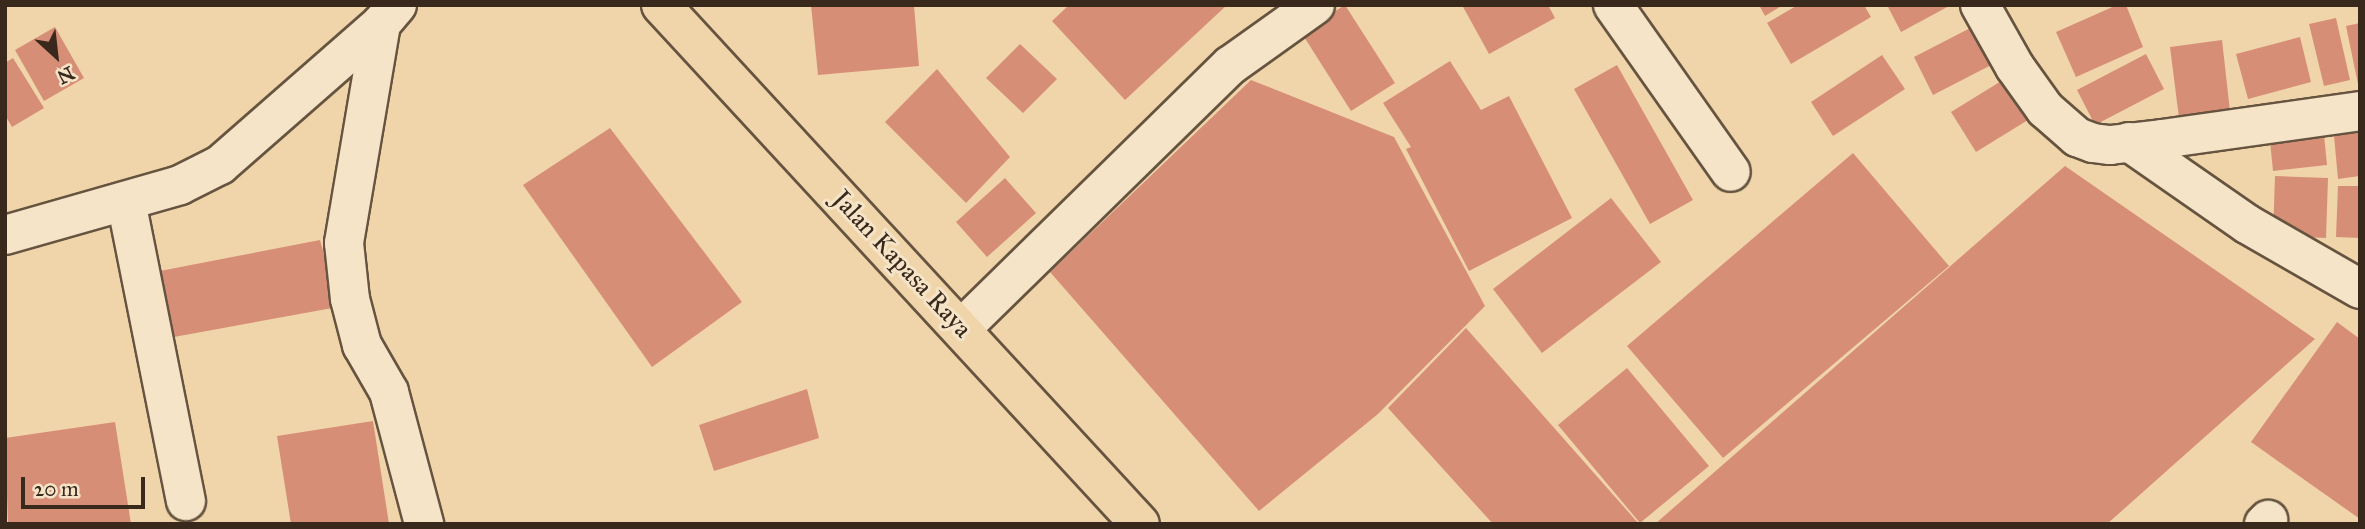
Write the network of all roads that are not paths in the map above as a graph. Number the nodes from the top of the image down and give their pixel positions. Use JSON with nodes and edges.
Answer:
{"nodes":[{"id":1,"x":661,"y":5,"type":"edge"},
{"id":2,"x":1315,"y":5,"type":"edge"},
{"id":3,"x":1613,"y":5,"type":"edge"},
{"id":4,"x":1980,"y":5,"type":"edge"},
{"id":5,"x":389,"y":14,"type":"edge"},
{"id":6,"x":2360,"y":111,"type":"edge"},
{"id":7,"x":2129,"y":142,"type":"junction"},
{"id":8,"x":1731,"y":172,"type":"dead end"},
{"id":9,"x":126,"y":201,"type":"junction"},
{"id":10,"x":5,"y":235,"type":"edge"},
{"id":11,"x":2360,"y":289,"type":"edge"},
{"id":12,"x":962,"y":328,"type":"junction"},
{"id":13,"x":186,"y":501,"type":"dead end"},
{"id":14,"x":424,"y":524,"type":"edge"},
{"id":15,"x":1140,"y":524,"type":"edge"}],
"edges":[{"from":1,"to":12,"type":"main road","name":"Jalan Kapasa Raya"},
{"from":2,"to":12,"type":"street"},
{"from":3,"to":8,"type":"street"},
{"from":4,"to":7,"type":"street"},
{"from":5,"to":9,"type":"street"},
{"from":5,"to":14,"type":"street"},
{"from":6,"to":7,"type":"street"},
{"from":7,"to":11,"type":"street"},
{"from":9,"to":10,"type":"street"},
{"from":9,"to":13,"type":"street"},
{"from":12,"to":15,"type":"main road","name":"Jalan Kapasa Raya"}]}
